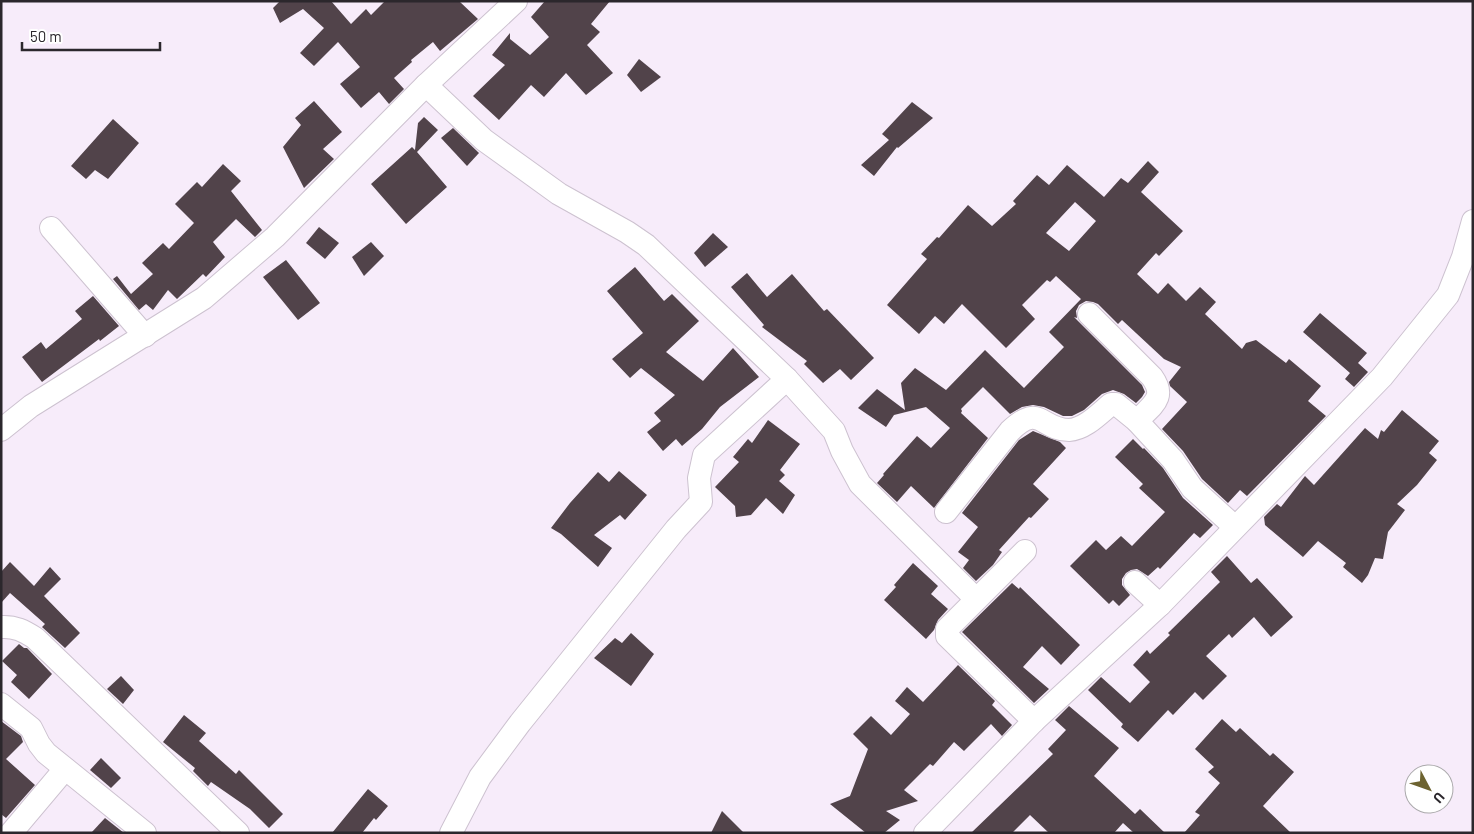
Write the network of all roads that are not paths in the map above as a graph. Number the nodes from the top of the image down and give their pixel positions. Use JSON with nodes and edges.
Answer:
{"nodes":[{"id":1,"x":516,"y":1,"type":"edge"},
{"id":2,"x":426,"y":85,"type":"junction"},
{"id":3,"x":1473,"y":221,"type":"edge"},
{"id":4,"x":51,"y":228,"type":"dead end"},
{"id":5,"x":1089,"y":314,"type":"dead end"},
{"id":6,"x":145,"y":336,"type":"junction"},
{"id":7,"x":787,"y":379,"type":"junction"},
{"id":8,"x":1137,"y":421,"type":"junction"},
{"id":9,"x":1,"y":430,"type":"edge"},
{"id":10,"x":946,"y":512,"type":"dead end"},
{"id":11,"x":1235,"y":527,"type":"junction"},
{"id":12,"x":1024,"y":551,"type":"dead end"},
{"id":13,"x":1135,"y":582,"type":"dead end"},
{"id":14,"x":976,"y":599,"type":"junction"},
{"id":15,"x":1160,"y":605,"type":"junction"},
{"id":16,"x":1,"y":628,"type":"edge"},
{"id":17,"x":1,"y":704,"type":"edge"},
{"id":18,"x":1034,"y":721,"type":"junction"},
{"id":19,"x":65,"y":769,"type":"junction"},
{"id":20,"x":11,"y":833,"type":"edge"},
{"id":21,"x":145,"y":833,"type":"edge"},
{"id":22,"x":238,"y":833,"type":"edge"},
{"id":23,"x":450,"y":833,"type":"edge"},
{"id":24,"x":925,"y":833,"type":"edge"}],
"edges":[{"from":1,"to":2,"type":"street"},
{"from":2,"to":6,"type":"street"},
{"from":2,"to":7,"type":"street"},
{"from":3,"to":11,"type":"street"},
{"from":4,"to":6,"type":"street"},
{"from":5,"to":8,"type":"street"},
{"from":6,"to":9,"type":"street"},
{"from":7,"to":14,"type":"street"},
{"from":7,"to":23,"type":"street"},
{"from":8,"to":10,"type":"street"},
{"from":8,"to":11,"type":"street"},
{"from":11,"to":15,"type":"street"},
{"from":12,"to":14,"type":"street"},
{"from":13,"to":15,"type":"street"},
{"from":14,"to":18,"type":"street"},
{"from":15,"to":18,"type":"street"},
{"from":16,"to":22,"type":"street"},
{"from":17,"to":19,"type":"street"},
{"from":18,"to":24,"type":"street"},
{"from":19,"to":20,"type":"street"},
{"from":19,"to":21,"type":"street"}]}
